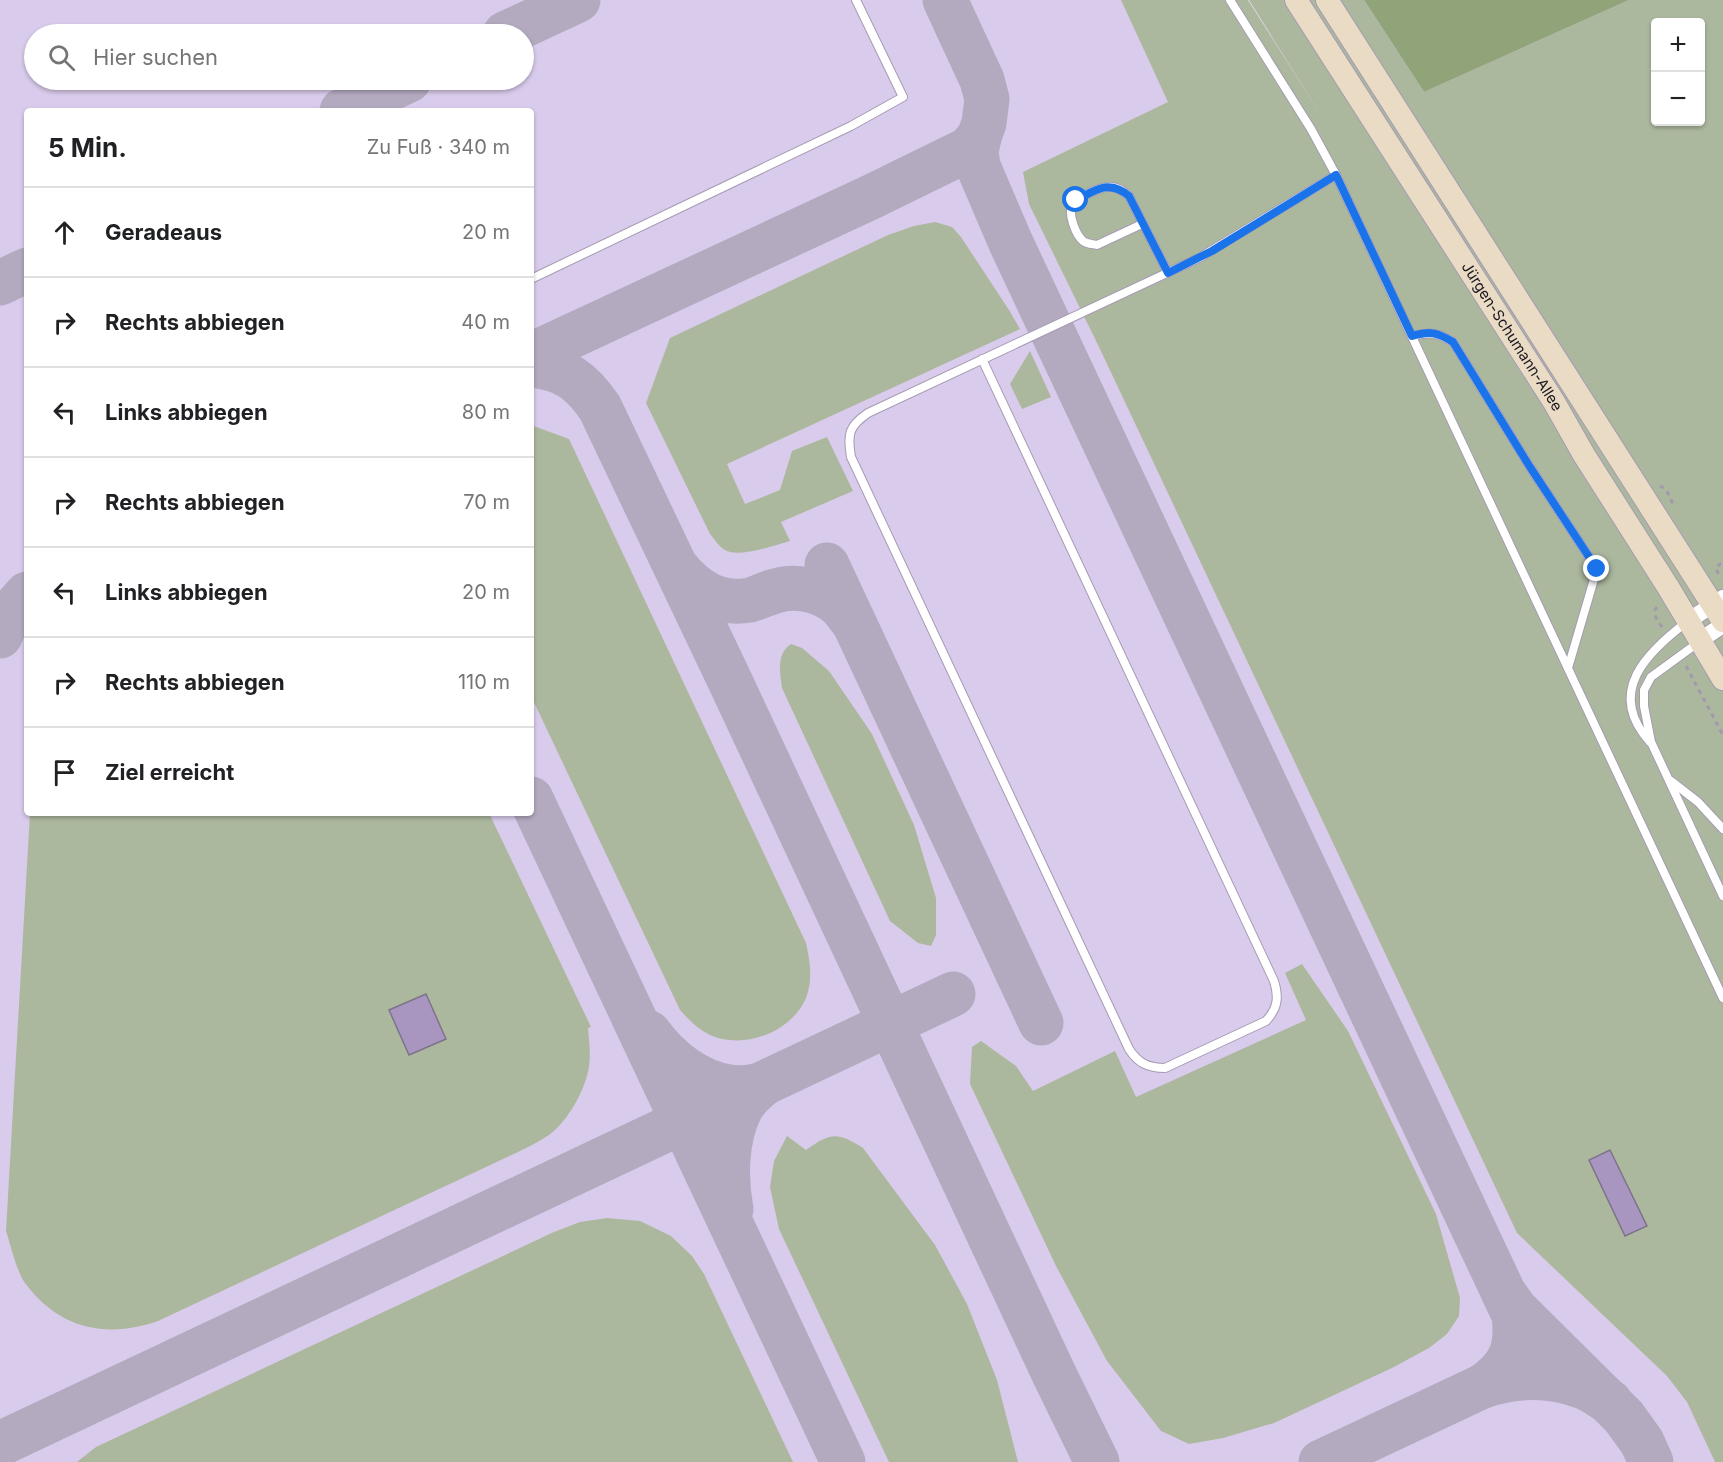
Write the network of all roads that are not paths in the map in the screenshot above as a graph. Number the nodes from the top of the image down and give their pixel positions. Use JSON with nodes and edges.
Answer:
{"nodes":[{"id":1,"x":856,"y":0,"type":"edge"},
{"id":2,"x":1230,"y":0,"type":"edge"},
{"id":3,"x":1296,"y":0,"type":"edge"},
{"id":4,"x":1327,"y":0,"type":"edge"},
{"id":5,"x":1336,"y":175,"type":"junction"},
{"id":6,"x":1143,"y":224,"type":"junction"},
{"id":7,"x":1168,"y":273,"type":"junction"},
{"id":8,"x":534,"y":278,"type":"edge"},
{"id":9,"x":1412,"y":336,"type":"junction"},
{"id":10,"x":982,"y":359,"type":"junction"},
{"id":11,"x":1720,"y":612,"type":"edge"},
{"id":12,"x":1688,"y":621,"type":"junction"},
{"id":13,"x":1700,"y":641,"type":"junction"},
{"id":14,"x":1568,"y":668,"type":"junction"},
{"id":15,"x":1723,"y":679,"type":"edge"},
{"id":16,"x":1651,"y":742,"type":"junction"},
{"id":17,"x":1669,"y":778,"type":"junction"},
{"id":18,"x":1723,"y":829,"type":"edge"},
{"id":19,"x":1723,"y":896,"type":"edge"},
{"id":20,"x":1723,"y":998,"type":"edge"}],
"edges":[{"from":1,"to":8,"type":"lane"},
{"from":2,"to":5,"type":"lane"},
{"from":3,"to":12,"type":"street","name":"Jürgen-Schumann-Allee"},
{"from":4,"to":11,"type":"street","name":"Jürgen-Schumann-Allee"},
{"from":5,"to":7,"type":"lane"},
{"from":5,"to":9,"type":"lane"},
{"from":6,"to":6,"type":"lane"},
{"from":6,"to":7,"type":"lane"},
{"from":7,"to":10,"type":"lane"},
{"from":9,"to":14,"type":"lane"},
{"from":9,"to":14,"type":"lane"},
{"from":10,"to":10,"type":"lane"},
{"from":11,"to":12,"type":"street"},
{"from":11,"to":13,"type":"street"},
{"from":12,"to":13,"type":"street","name":"Jürgen-Schumann-Allee"},
{"from":12,"to":16,"type":"lane"},
{"from":13,"to":15,"type":"street","name":"Jürgen-Schumann-Allee"},
{"from":13,"to":16,"type":"lane"},
{"from":14,"to":20,"type":"lane"},
{"from":16,"to":17,"type":"lane"},
{"from":17,"to":18,"type":"lane"},
{"from":17,"to":19,"type":"lane"}]}
